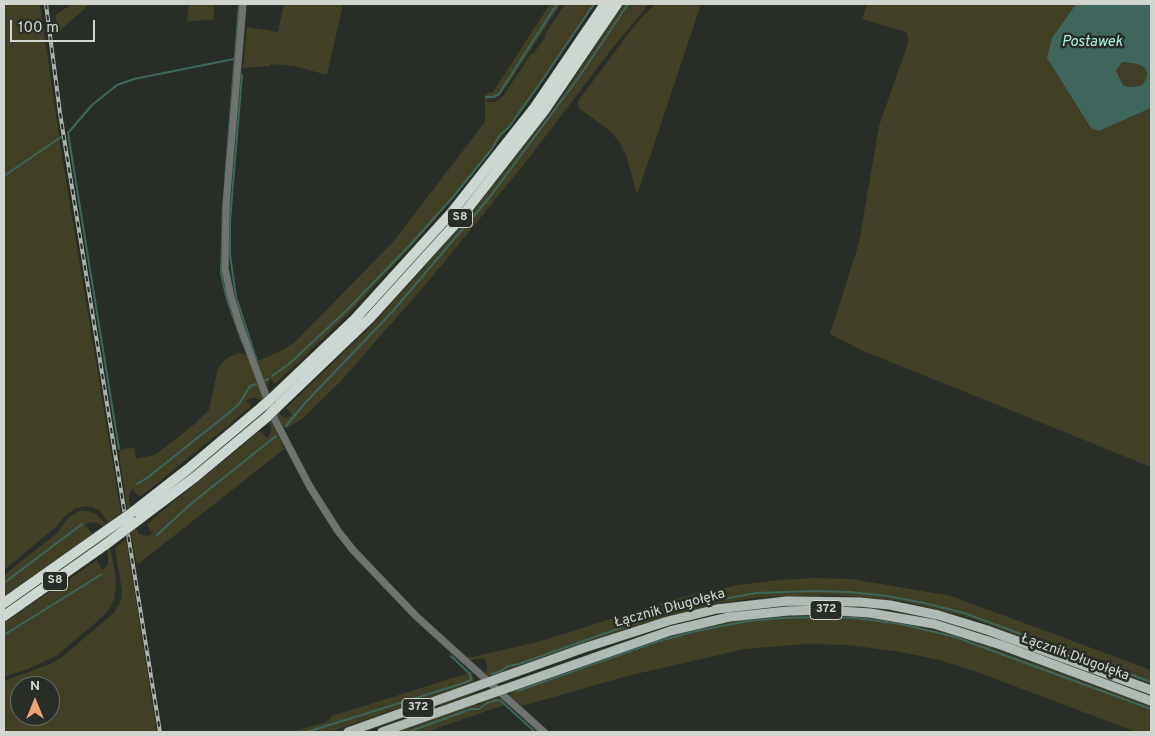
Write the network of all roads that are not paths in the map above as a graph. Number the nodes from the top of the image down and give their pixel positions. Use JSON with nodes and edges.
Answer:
{"nodes":[{"id":1,"x":243,"y":4,"type":"edge"},
{"id":2,"x":605,"y":4,"type":"edge"},
{"id":3,"x":617,"y":4,"type":"edge"},
{"id":4,"x":274,"y":403,"type":"junction"},
{"id":5,"x":4,"y":604,"type":"edge"},
{"id":6,"x":4,"y":616,"type":"edge"},
{"id":7,"x":488,"y":683,"type":"junction"},
{"id":8,"x":1151,"y":690,"type":"edge"},
{"id":9,"x":498,"y":691,"type":"junction"},
{"id":10,"x":1151,"y":701,"type":"edge"},
{"id":11,"x":348,"y":732,"type":"edge"},
{"id":12,"x":382,"y":732,"type":"edge"},
{"id":13,"x":544,"y":732,"type":"edge"}],
"edges":[{"from":1,"to":7,"type":"street"},
{"from":2,"to":4,"type":"highway","number":"S8"},
{"from":3,"to":4,"type":"highway","number":"S8"},
{"from":4,"to":5,"type":"highway","number":"S8","bridge":true},
{"from":4,"to":6,"type":"highway","number":"S8","bridge":true},
{"from":7,"to":8,"type":"main road","name":"Łącznik Długołęka","number":"372"},
{"from":7,"to":9,"type":"street"},
{"from":7,"to":11,"type":"main road","name":"Łącznik Długołęka","number":"372"},
{"from":9,"to":10,"type":"main road","name":"Łącznik Długołęka","number":"372"},
{"from":9,"to":12,"type":"main road","name":"Łącznik Długołęka","number":"372"},
{"from":9,"to":13,"type":"street"}]}
